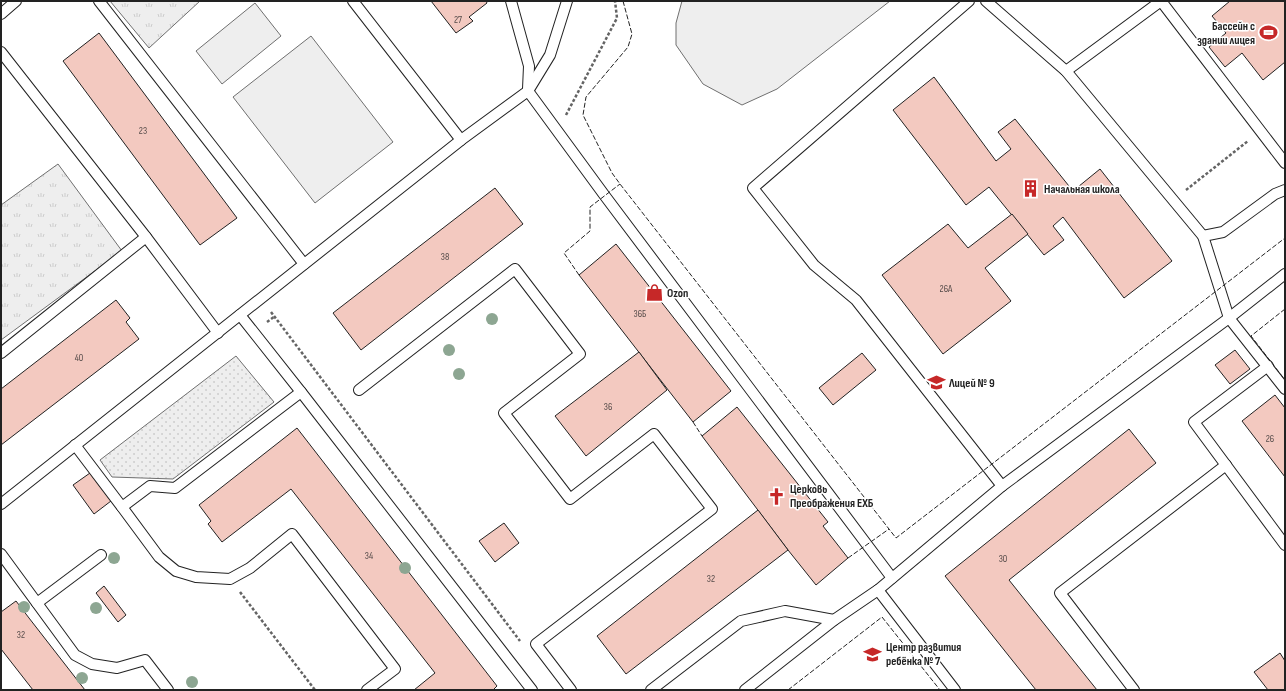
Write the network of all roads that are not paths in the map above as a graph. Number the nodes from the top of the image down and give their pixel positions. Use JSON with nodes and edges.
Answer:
{"nodes":[{"id":1,"x":16,"y":1,"type":"edge"},
{"id":2,"x":99,"y":1,"type":"edge"},
{"id":3,"x":353,"y":1,"type":"edge"},
{"id":4,"x":511,"y":1,"type":"edge"},
{"id":5,"x":567,"y":1,"type":"edge"},
{"id":6,"x":969,"y":1,"type":"edge"},
{"id":7,"x":986,"y":1,"type":"edge"},
{"id":8,"x":1161,"y":1,"type":"edge"},
{"id":9,"x":1,"y":14,"type":"edge"},
{"id":10,"x":1,"y":52,"type":"edge"},
{"id":11,"x":1066,"y":71,"type":"junction"},
{"id":12,"x":528,"y":91,"type":"junction"},
{"id":13,"x":461,"y":140,"type":"junction"},
{"id":14,"x":1285,"y":163,"type":"edge"},
{"id":15,"x":1285,"y":190,"type":"edge"},
{"id":16,"x":1203,"y":236,"type":"junction"},
{"id":17,"x":146,"y":237,"type":"junction"},
{"id":18,"x":304,"y":264,"type":"junction"},
{"id":19,"x":1285,"y":274,"type":"edge"},
{"id":20,"x":240,"y":315,"type":"junction"},
{"id":21,"x":1229,"y":318,"type":"junction"},
{"id":22,"x":218,"y":332,"type":"junction"},
{"id":23,"x":1,"y":353,"type":"edge"},
{"id":24,"x":1268,"y":366,"type":"junction"},
{"id":25,"x":1285,"y":389,"type":"edge"},
{"id":26,"x":359,"y":390,"type":"dead end"},
{"id":27,"x":302,"y":392,"type":"junction"},
{"id":28,"x":76,"y":445,"type":"junction"},
{"id":29,"x":1226,"y":465,"type":"junction"},
{"id":30,"x":1002,"y":486,"type":"junction"},
{"id":31,"x":1,"y":504,"type":"edge"},
{"id":32,"x":122,"y":507,"type":"junction"},
{"id":33,"x":1285,"y":545,"type":"edge"},
{"id":34,"x":1,"y":554,"type":"edge"},
{"id":35,"x":101,"y":555,"type":"dead end"},
{"id":36,"x":892,"y":578,"type":"junction"},
{"id":37,"x":878,"y":590,"type":"junction"},
{"id":38,"x":37,"y":603,"type":"junction"},
{"id":39,"x":834,"y":620,"type":"junction"},
{"id":40,"x":168,"y":690,"type":"edge"},
{"id":41,"x":367,"y":690,"type":"edge"},
{"id":42,"x":532,"y":690,"type":"edge"},
{"id":43,"x":571,"y":690,"type":"edge"},
{"id":44,"x":651,"y":690,"type":"edge"},
{"id":45,"x":745,"y":690,"type":"edge"},
{"id":46,"x":955,"y":690,"type":"edge"},
{"id":47,"x":1134,"y":690,"type":"edge"}],
"edges":[{"from":1,"to":9,"type":"lane"},
{"from":2,"to":18,"type":"lane"},
{"from":3,"to":13,"type":"lane"},
{"from":4,"to":12,"type":"lane"},
{"from":5,"to":12,"type":"lane"},
{"from":6,"to":30,"type":"lane"},
{"from":7,"to":11,"type":"lane"},
{"from":8,"to":11,"type":"lane"},
{"from":8,"to":14,"type":"lane"},
{"from":10,"to":17,"type":"lane"},
{"from":11,"to":16,"type":"lane"},
{"from":12,"to":13,"type":"lane"},
{"from":12,"to":36,"type":"lane"},
{"from":13,"to":18,"type":"lane"},
{"from":15,"to":16,"type":"lane"},
{"from":16,"to":21,"type":"lane"},
{"from":17,"to":22,"type":"lane"},
{"from":17,"to":23,"type":"lane"},
{"from":18,"to":20,"type":"lane"},
{"from":19,"to":21,"type":"lane"},
{"from":20,"to":22,"type":"lane"},
{"from":20,"to":27,"type":"lane"},
{"from":21,"to":24,"type":"lane"},
{"from":21,"to":30,"type":"lane"},
{"from":22,"to":28,"type":"lane"},
{"from":24,"to":25,"type":"lane"},
{"from":24,"to":29,"type":"lane"},
{"from":26,"to":43,"type":"lane"},
{"from":27,"to":32,"type":"lane"},
{"from":27,"to":42,"type":"lane"},
{"from":28,"to":31,"type":"lane"},
{"from":28,"to":32,"type":"lane"},
{"from":29,"to":33,"type":"lane"},
{"from":29,"to":47,"type":"lane"},
{"from":30,"to":36,"type":"lane"},
{"from":32,"to":41,"type":"lane"},
{"from":34,"to":38,"type":"lane"},
{"from":35,"to":38,"type":"lane"},
{"from":36,"to":37,"type":"lane"},
{"from":37,"to":39,"type":"lane"},
{"from":37,"to":46,"type":"lane"},
{"from":38,"to":40,"type":"lane"},
{"from":39,"to":44,"type":"lane"},
{"from":39,"to":45,"type":"lane"}]}
